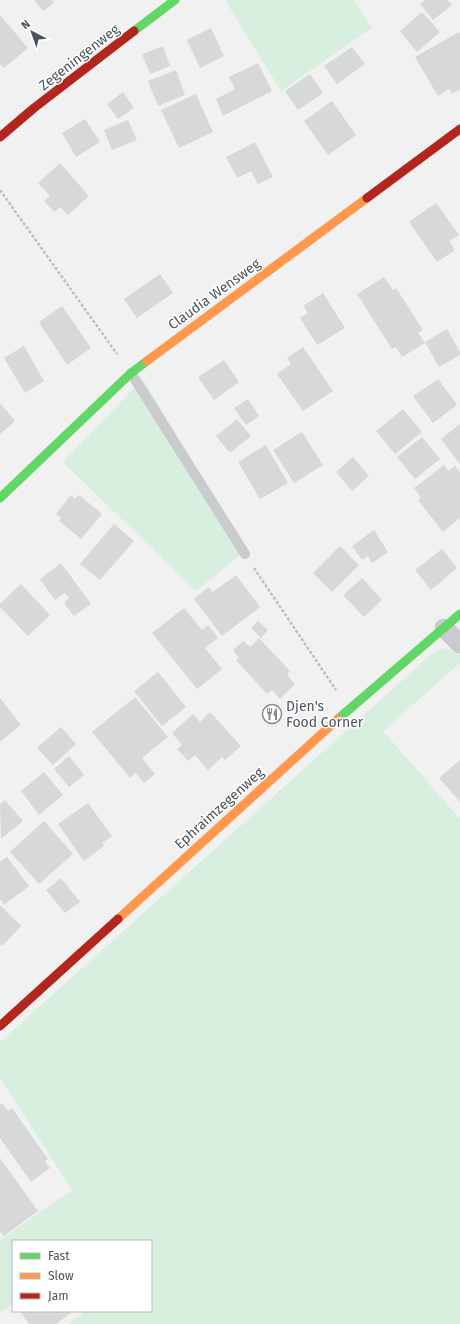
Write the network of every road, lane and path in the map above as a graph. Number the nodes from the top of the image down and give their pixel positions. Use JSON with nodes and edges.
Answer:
{"nodes":[{"id":1,"x":175,"y":0,"type":"edge"},
{"id":2,"x":460,"y":129,"type":"edge"},
{"id":3,"x":0,"y":137,"type":"edge"},
{"id":4,"x":0,"y":190,"type":"edge"},
{"id":5,"x":131,"y":373,"type":"junction"},
{"id":6,"x":0,"y":498,"type":"edge"},
{"id":7,"x":245,"y":554,"type":"joint"},
{"id":8,"x":460,"y":614,"type":"edge"},
{"id":9,"x":444,"y":628,"type":"junction"},
{"id":10,"x":460,"y":644,"type":"edge"},
{"id":11,"x":349,"y":709,"type":"junction"},
{"id":12,"x":0,"y":1026,"type":"edge"}],
"edges":[{"from":1,"to":3,"type":"street","name":"Zegeningenweg"},
{"from":2,"to":5,"type":"street","name":"Claudia Wensweg"},
{"from":4,"to":5,"type":"path"},
{"from":5,"to":6,"type":"street","name":"Claudia Wensweg"},
{"from":5,"to":7,"type":"lane"},
{"from":7,"to":11,"type":"path"},
{"from":8,"to":9,"type":"street","name":"Ephraimzegenweg"},
{"from":9,"to":10,"type":"street"},
{"from":9,"to":11,"type":"street","name":"Ephraimzegenweg"},
{"from":11,"to":12,"type":"street","name":"Ephraimzegenweg"}]}
